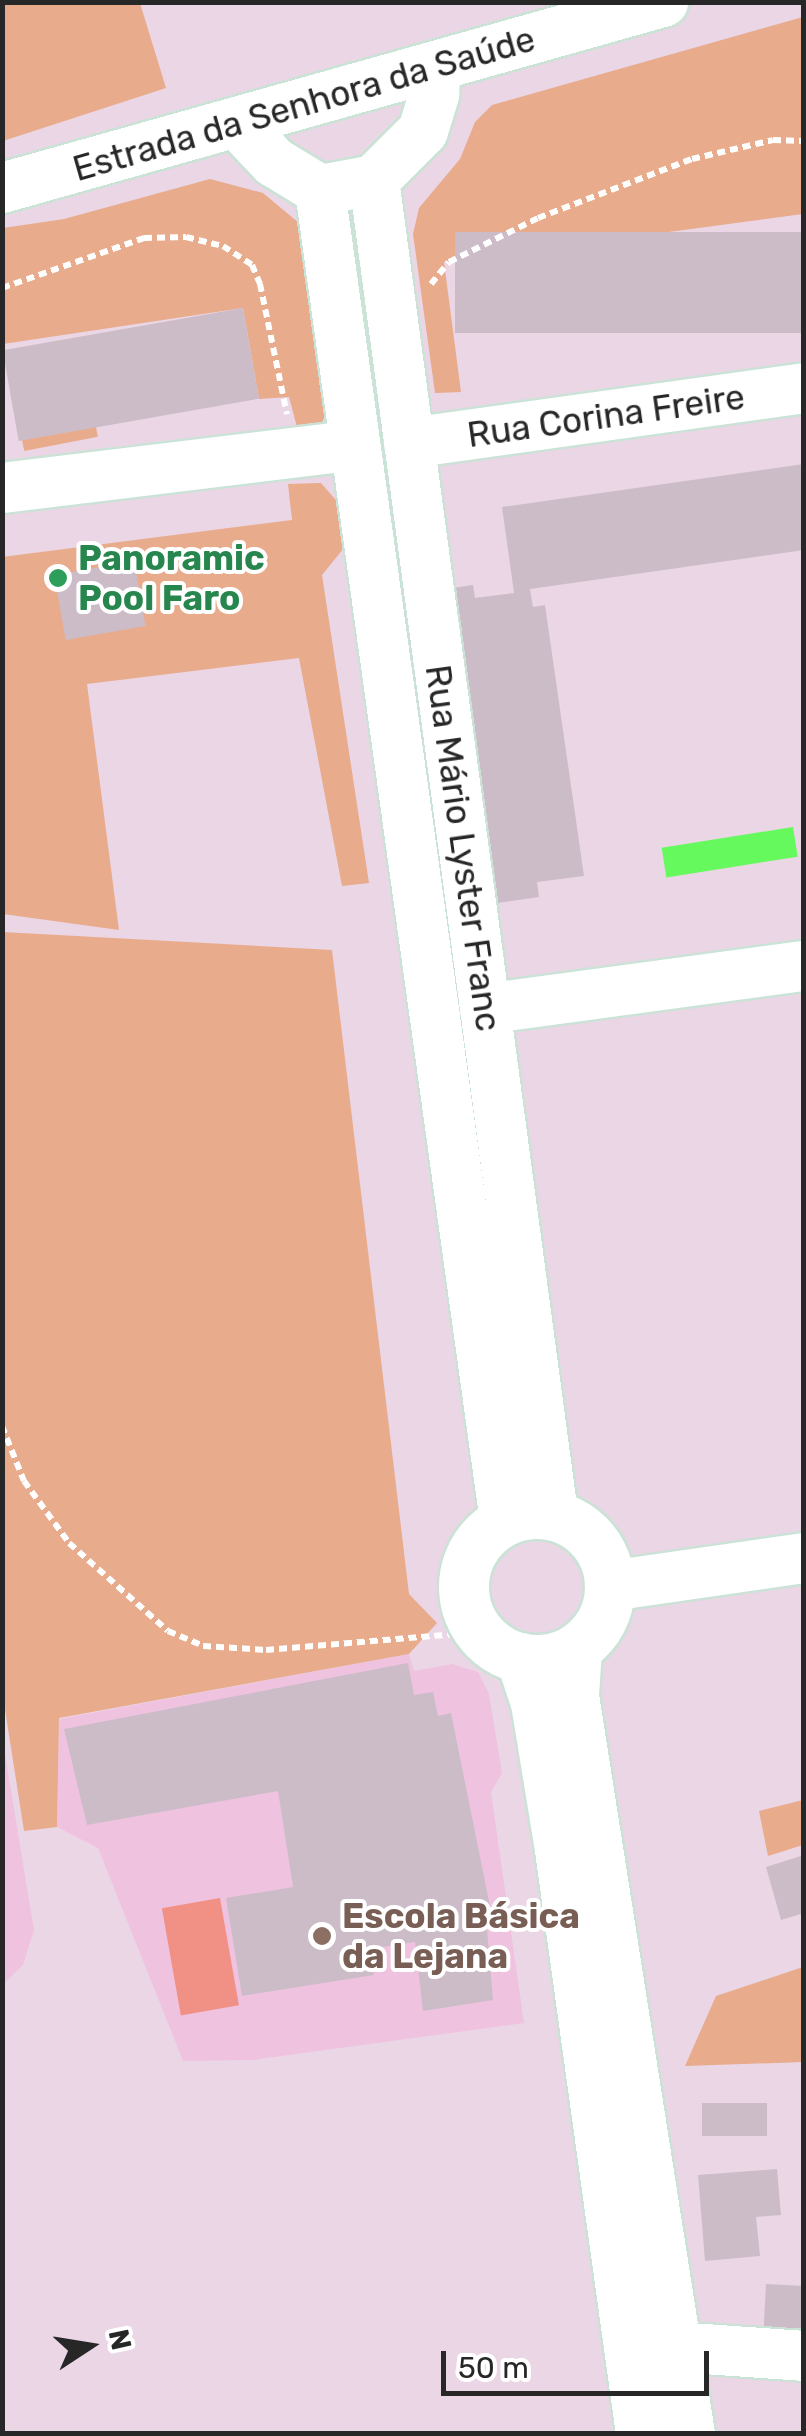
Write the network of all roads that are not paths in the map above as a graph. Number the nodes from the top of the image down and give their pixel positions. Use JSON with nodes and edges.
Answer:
{"nodes":[{"id":1,"x":663,"y":2,"type":"edge"},
{"id":2,"x":436,"y":67,"type":"junction"},
{"id":3,"x":239,"y":125,"type":"junction"},
{"id":4,"x":374,"y":180,"type":"junction"},
{"id":5,"x":2,"y":188,"type":"edge"},
{"id":6,"x":320,"y":190,"type":"junction"},
{"id":7,"x":804,"y":388,"type":"edge"},
{"id":8,"x":409,"y":443,"type":"junction"},
{"id":9,"x":355,"y":445,"type":"junction"},
{"id":10,"x":2,"y":488,"type":"edge"},
{"id":11,"x":804,"y":966,"type":"edge"},
{"id":12,"x":485,"y":1009,"type":"junction"},
{"id":13,"x":529,"y":1518,"type":"junction"},
{"id":14,"x":804,"y":1558,"type":"edge"},
{"id":15,"x":610,"y":1586,"type":"junction"},
{"id":16,"x":500,"y":1646,"type":"junction"},
{"id":17,"x":577,"y":1649,"type":"junction"},
{"id":18,"x":676,"y":2348,"type":"junction"},
{"id":19,"x":804,"y":2356,"type":"edge"},
{"id":20,"x":641,"y":2434,"type":"edge"},
{"id":21,"x":690,"y":2434,"type":"edge"}],
"edges":[{"from":1,"to":2,"type":"street","name":"Estrada da Senhora da Saúde"},
{"from":2,"to":3,"type":"street","name":"Estrada da Senhora da Saúde"},
{"from":2,"to":4,"type":"street"},
{"from":3,"to":5,"type":"street","name":"Estrada da Senhora da Saúde"},
{"from":3,"to":6,"type":"street"},
{"from":4,"to":6,"type":"street"},
{"from":4,"to":8,"type":"street","name":"Rua Mário Lyster Franc"},
{"from":6,"to":9,"type":"street","name":"Rua Mário Lyster Franc"},
{"from":7,"to":8,"type":"street","name":"Rua Corina Freire"},
{"from":8,"to":12,"type":"street","name":"Rua Mário Lyster Franc"},
{"from":9,"to":10,"type":"street"},
{"from":9,"to":13,"type":"street","name":"Rua Mário Lyster Franc"},
{"from":11,"to":12,"type":"street"},
{"from":12,"to":13,"type":"street","name":"Rua Mário Lyster Franc"},
{"from":13,"to":15,"type":"street"},
{"from":13,"to":16,"type":"street"},
{"from":14,"to":15,"type":"street"},
{"from":15,"to":17,"type":"street"},
{"from":16,"to":17,"type":"street"},
{"from":16,"to":20,"type":"street"},
{"from":17,"to":18,"type":"street"},
{"from":18,"to":19,"type":"street"},
{"from":18,"to":21,"type":"street"}]}
